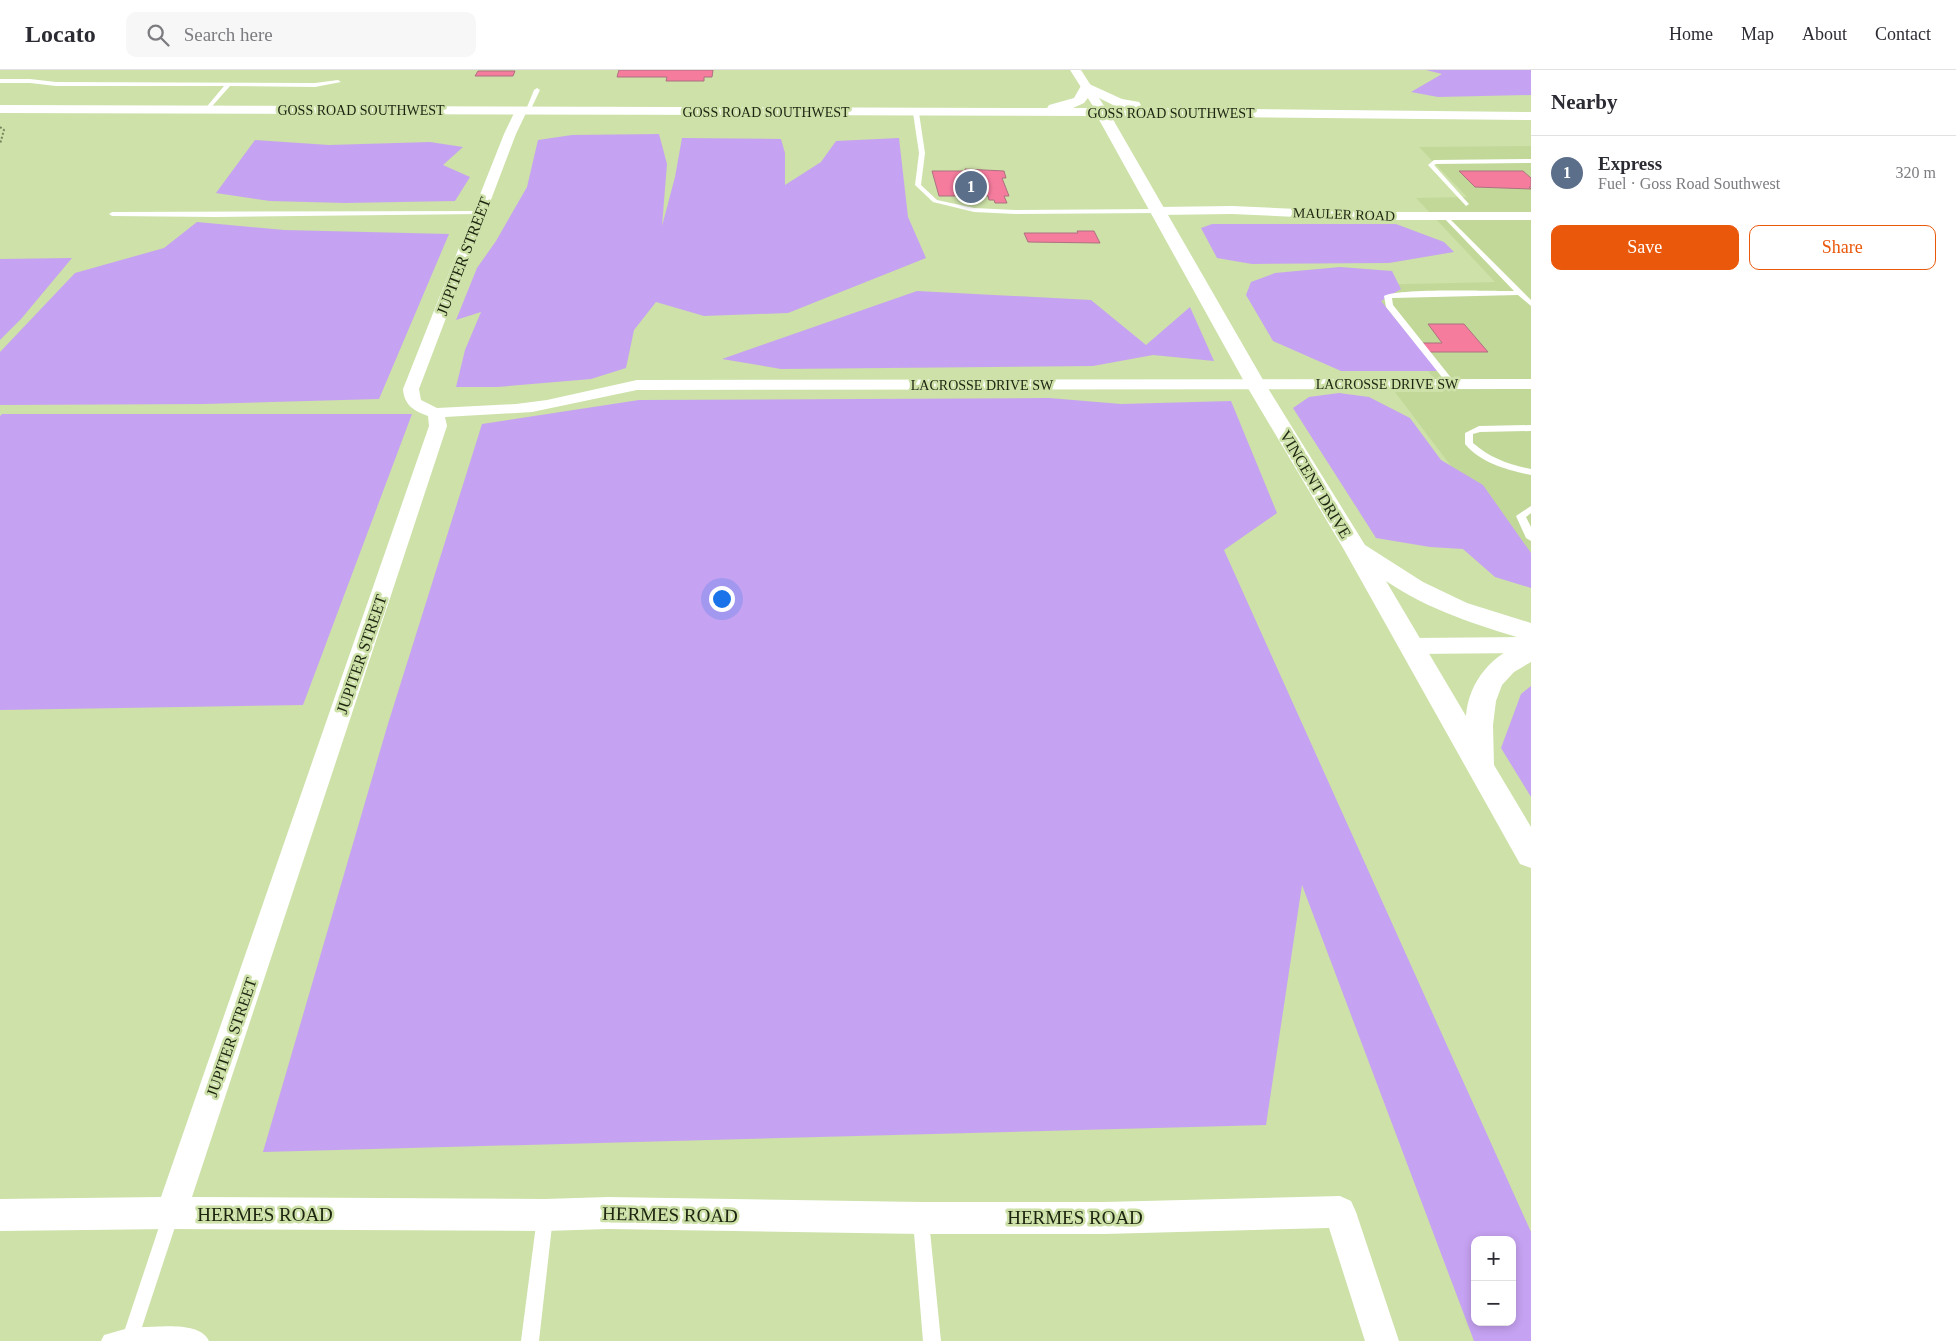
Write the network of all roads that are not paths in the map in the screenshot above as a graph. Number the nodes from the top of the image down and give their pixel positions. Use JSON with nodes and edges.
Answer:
{"nodes":[{"id":1,"x":1075,"y":70,"type":"edge"},
{"id":2,"x":259,"y":78,"type":"dead end"},
{"id":3,"x":296,"y":78,"type":"dead end"},
{"id":4,"x":0,"y":81,"type":"edge"},
{"id":5,"x":338,"y":82,"type":"dead end"},
{"id":6,"x":229,"y":84,"type":"junction"},
{"id":7,"x":253,"y":84,"type":"junction"},
{"id":8,"x":291,"y":85,"type":"junction"},
{"id":9,"x":1087,"y":86,"type":"junction"},
{"id":10,"x":537,"y":90,"type":"dead end"},
{"id":11,"x":0,"y":109,"type":"edge"},
{"id":12,"x":207,"y":110,"type":"junction"},
{"id":13,"x":524,"y":111,"type":"junction"},
{"id":14,"x":916,"y":112,"type":"junction"},
{"id":15,"x":1008,"y":112,"type":"junction"},
{"id":16,"x":1031,"y":112,"type":"junction"},
{"id":17,"x":1102,"y":112,"type":"junction"},
{"id":18,"x":1182,"y":112,"type":"junction"},
{"id":19,"x":1531,"y":116,"type":"edge"},
{"id":20,"x":1073,"y":126,"type":"dead end"},
{"id":21,"x":1143,"y":126,"type":"dead end"},
{"id":22,"x":1098,"y":135,"type":"dead end"},
{"id":23,"x":1125,"y":141,"type":"junction"},
{"id":24,"x":1531,"y":161,"type":"edge"},
{"id":25,"x":1466,"y":204,"type":"dead end"},
{"id":26,"x":1158,"y":211,"type":"junction"},
{"id":27,"x":112,"y":214,"type":"dead end"},
{"id":28,"x":479,"y":214,"type":"junction"},
{"id":29,"x":1446,"y":216,"type":"junction"},
{"id":30,"x":1531,"y":216,"type":"edge"},
{"id":31,"x":1521,"y":293,"type":"junction"},
{"id":32,"x":1482,"y":294,"type":"junction"},
{"id":33,"x":1491,"y":304,"type":"dead end"},
{"id":34,"x":1531,"y":304,"type":"edge"},
{"id":35,"x":1452,"y":384,"type":"junction"},
{"id":36,"x":1531,"y":384,"type":"edge"},
{"id":37,"x":1256,"y":385,"type":"junction"},
{"id":38,"x":436,"y":413,"type":"junction"},
{"id":39,"x":1531,"y":428,"type":"edge"},
{"id":40,"x":1531,"y":472,"type":"edge"},
{"id":41,"x":1531,"y":509,"type":"edge"},
{"id":42,"x":1531,"y":538,"type":"edge"},
{"id":43,"x":1355,"y":548,"type":"junction"},
{"id":44,"x":1531,"y":632,"type":"edge"},
{"id":45,"x":1531,"y":645,"type":"edge"},
{"id":46,"x":1412,"y":646,"type":"junction"},
{"id":47,"x":1531,"y":650,"type":"edge"},
{"id":48,"x":1480,"y":765,"type":"junction"},
{"id":49,"x":1531,"y":855,"type":"edge"},
{"id":50,"x":171,"y":1213,"type":"junction"},
{"id":51,"x":0,"y":1215,"type":"edge"},
{"id":52,"x":545,"y":1215,"type":"junction"},
{"id":53,"x":921,"y":1218,"type":"junction"},
{"id":54,"x":129,"y":1339,"type":"edge"},
{"id":55,"x":110,"y":1341,"type":"edge"},
{"id":56,"x":200,"y":1341,"type":"edge"},
{"id":57,"x":530,"y":1341,"type":"edge"},
{"id":58,"x":932,"y":1341,"type":"edge"},
{"id":59,"x":1382,"y":1341,"type":"edge"}],
"edges":[{"from":1,"to":9,"type":"street"},
{"from":2,"to":7,"type":"lane"},
{"from":3,"to":8,"type":"lane"},
{"from":4,"to":6,"type":"lane"},
{"from":5,"to":8,"type":"lane"},
{"from":6,"to":7,"type":"lane"},
{"from":6,"to":12,"type":"lane"},
{"from":7,"to":8,"type":"lane"},
{"from":9,"to":16,"type":"street"},
{"from":9,"to":17,"type":"street"},
{"from":9,"to":18,"type":"street"},
{"from":10,"to":13,"type":"lane"},
{"from":11,"to":12,"type":"street","name":"GOSS ROAD SOUTHWEST"},
{"from":12,"to":13,"type":"street","name":"GOSS ROAD SOUTHWEST"},
{"from":13,"to":14,"type":"street","name":"GOSS ROAD SOUTHWEST"},
{"from":13,"to":28,"type":"street","name":"JUPITER STREET"},
{"from":14,"to":15,"type":"street","name":"GOSS ROAD SOUTHWEST"},
{"from":14,"to":26,"type":"lane"},
{"from":15,"to":16,"type":"street","name":"GOSS ROAD SOUTHWEST"},
{"from":15,"to":20,"type":"street"},
{"from":16,"to":17,"type":"street","name":"GOSS ROAD SOUTHWEST"},
{"from":17,"to":18,"type":"street","name":"GOSS ROAD SOUTHWEST"},
{"from":17,"to":23,"type":"street","name":"VINCENT DRIVE"},
{"from":18,"to":19,"type":"street","name":"GOSS ROAD SOUTHWEST"},
{"from":18,"to":21,"type":"street"},
{"from":22,"to":23,"type":"street"},
{"from":23,"to":26,"type":"street","name":"VINCENT DRIVE"},
{"from":24,"to":25,"type":"lane"},
{"from":26,"to":29,"type":"street","name":"MAULER ROAD"},
{"from":26,"to":37,"type":"street","name":"VINCENT DRIVE"},
{"from":27,"to":28,"type":"lane"},
{"from":28,"to":38,"type":"street","name":"JUPITER STREET"},
{"from":29,"to":30,"type":"street","name":"MAULER ROAD"},
{"from":29,"to":31,"type":"lane"},
{"from":31,"to":32,"type":"lane"},
{"from":31,"to":34,"type":"lane"},
{"from":32,"to":33,"type":"lane"},
{"from":32,"to":35,"type":"lane"},
{"from":35,"to":36,"type":"street","name":"LACROSSE DRIVE SW"},
{"from":35,"to":37,"type":"street","name":"LACROSSE DRIVE SW"},
{"from":37,"to":38,"type":"street","name":"LACROSSE DRIVE SW"},
{"from":37,"to":43,"type":"street","name":"VINCENT DRIVE"},
{"from":38,"to":50,"type":"street","name":"JUPITER STREET"},
{"from":39,"to":40,"type":"lane"},
{"from":41,"to":42,"type":"lane"},
{"from":43,"to":44,"type":"street"},
{"from":43,"to":46,"type":"street","name":"VINCENT DRIVE"},
{"from":45,"to":46,"type":"street"},
{"from":46,"to":48,"type":"street","name":"VINCENT DRIVE"},
{"from":47,"to":48,"type":"street"},
{"from":48,"to":49,"type":"street","name":"VINCENT DRIVE"},
{"from":50,"to":51,"type":"street","name":"HERMES ROAD"},
{"from":50,"to":52,"type":"street","name":"HERMES ROAD"},
{"from":50,"to":54,"type":"lane"},
{"from":52,"to":53,"type":"street","name":"HERMES ROAD"},
{"from":52,"to":57,"type":"lane"},
{"from":53,"to":58,"type":"lane"},
{"from":53,"to":59,"type":"street","name":"HERMES ROAD"},
{"from":54,"to":55,"type":"lane"},
{"from":54,"to":56,"type":"lane"}]}
